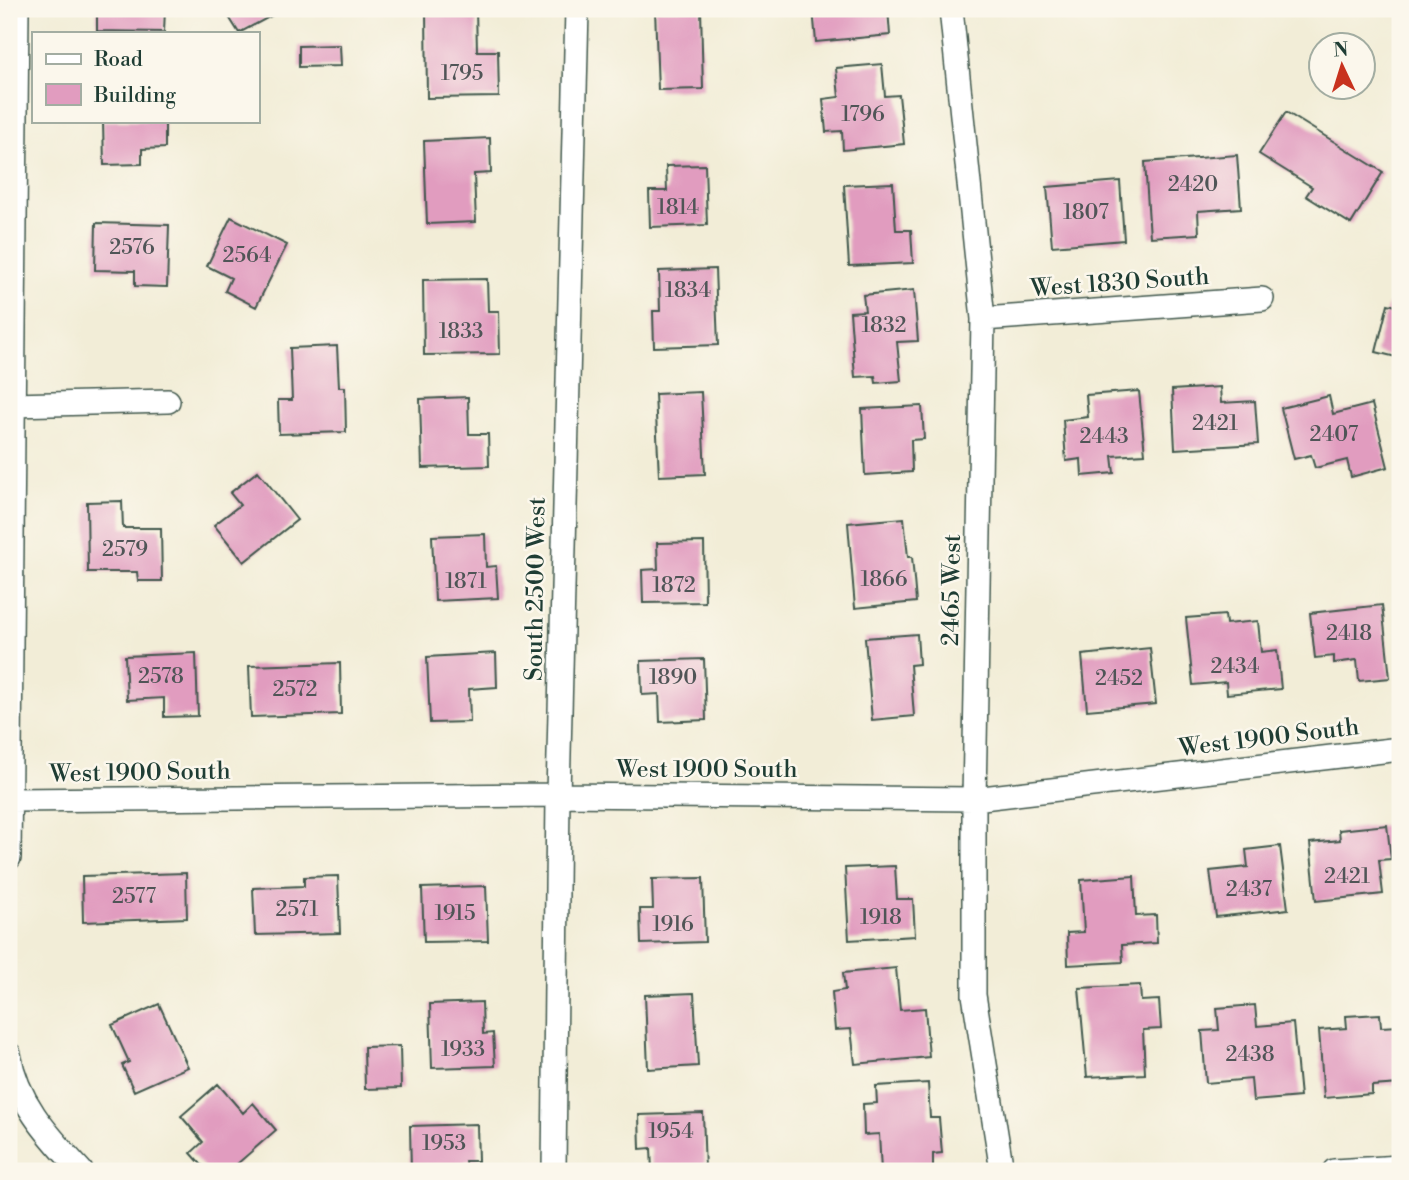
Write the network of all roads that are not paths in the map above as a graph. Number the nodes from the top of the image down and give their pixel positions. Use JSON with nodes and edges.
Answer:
{"nodes":[{"id":1,"x":17,"y":9,"type":"edge"},
{"id":2,"x":577,"y":9,"type":"edge"},
{"id":3,"x":951,"y":9,"type":"edge"},
{"id":4,"x":1262,"y":299,"type":"dead end"},
{"id":5,"x":983,"y":319,"type":"junction"},
{"id":6,"x":168,"y":401,"type":"dead end"},
{"id":7,"x":13,"y":405,"type":"junction"},
{"id":8,"x":1400,"y":748,"type":"edge"},
{"id":9,"x":558,"y":795,"type":"junction"},
{"id":10,"x":974,"y":799,"type":"junction"},
{"id":11,"x":11,"y":800,"type":"junction"},
{"id":12,"x":9,"y":858,"type":"edge"},
{"id":13,"x":9,"y":1054,"type":"edge"},
{"id":14,"x":1400,"y":1167,"type":"edge"},
{"id":15,"x":81,"y":1171,"type":"edge"},
{"id":16,"x":554,"y":1171,"type":"edge"},
{"id":17,"x":1002,"y":1171,"type":"edge"},
{"id":18,"x":1334,"y":1171,"type":"edge"}],
"edges":[{"from":1,"to":7,"type":"street"},
{"from":2,"to":9,"type":"street","name":"South 2500 West"},
{"from":3,"to":5,"type":"street","name":"2465 West"},
{"from":4,"to":5,"type":"street","name":"West 1830 South"},
{"from":5,"to":10,"type":"street","name":"2465 West"},
{"from":6,"to":7,"type":"street"},
{"from":7,"to":11,"type":"street"},
{"from":8,"to":10,"type":"street","name":"West 1900 South"},
{"from":9,"to":10,"type":"street","name":"West 1900 South"},
{"from":9,"to":11,"type":"street","name":"West 1900 South"},
{"from":9,"to":16,"type":"street","name":"South 2500 West"},
{"from":10,"to":17,"type":"street","name":"2465 West"},
{"from":11,"to":12,"type":"street"},
{"from":13,"to":15,"type":"street"},
{"from":14,"to":18,"type":"street"}]}
